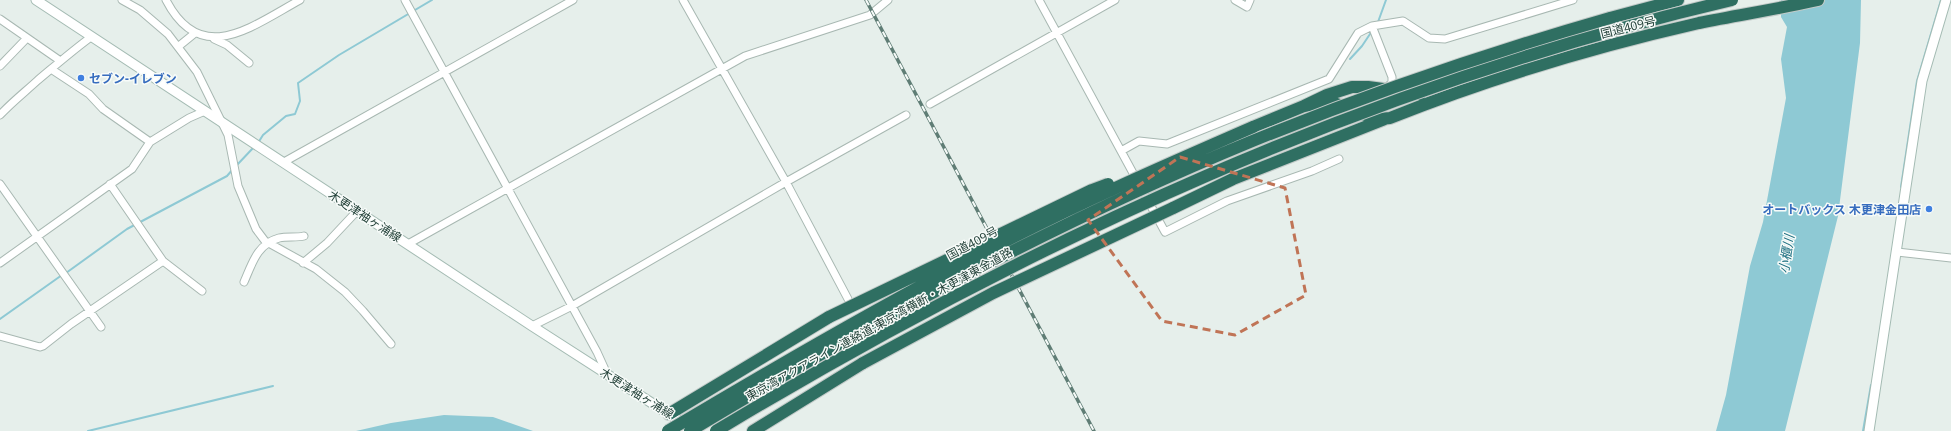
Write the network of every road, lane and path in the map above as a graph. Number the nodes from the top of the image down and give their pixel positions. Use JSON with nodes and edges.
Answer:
{"nodes":[{"id":1,"x":36,"y":0,"type":"edge"},
{"id":2,"x":122,"y":0,"type":"edge"},
{"id":3,"x":166,"y":0,"type":"edge"},
{"id":4,"x":300,"y":0,"type":"edge"},
{"id":5,"x":405,"y":0,"type":"edge"},
{"id":6,"x":573,"y":0,"type":"edge"},
{"id":7,"x":683,"y":0,"type":"edge"},
{"id":8,"x":888,"y":0,"type":"edge"},
{"id":9,"x":1039,"y":0,"type":"edge"},
{"id":10,"x":1115,"y":0,"type":"edge"},
{"id":11,"x":1234,"y":0,"type":"edge"},
{"id":12,"x":1250,"y":0,"type":"edge"},
{"id":13,"x":1573,"y":0,"type":"edge"},
{"id":14,"x":1678,"y":0,"type":"edge"},
{"id":15,"x":1732,"y":0,"type":"edge"},
{"id":16,"x":1818,"y":0,"type":"edge"},
{"id":17,"x":1946,"y":0,"type":"edge"},
{"id":18,"x":1,"y":21,"type":"edge"},
{"id":19,"x":1372,"y":26,"type":"junction"},
{"id":20,"x":195,"y":33,"type":"junction"},
{"id":21,"x":1057,"y":33,"type":"junction"},
{"id":22,"x":27,"y":38,"type":"junction"},
{"id":23,"x":91,"y":38,"type":"junction"},
{"id":24,"x":214,"y":38,"type":"junction"},
{"id":25,"x":179,"y":46,"type":"junction"},
{"id":26,"x":59,"y":60,"type":"junction"},
{"id":27,"x":249,"y":63,"type":"dead end"},
{"id":28,"x":0,"y":66,"type":"edge"},
{"id":29,"x":51,"y":68,"type":"junction"},
{"id":30,"x":721,"y":69,"type":"junction"},
{"id":31,"x":444,"y":72,"type":"junction"},
{"id":32,"x":1386,"y":89,"type":"junction"},
{"id":33,"x":1449,"y":94,"type":"junction"},
{"id":34,"x":930,"y":104,"type":"dead end"},
{"id":35,"x":1304,"y":106,"type":"junction"},
{"id":36,"x":205,"y":111,"type":"junction"},
{"id":37,"x":0,"y":115,"type":"edge"},
{"id":38,"x":906,"y":115,"type":"dead end"},
{"id":39,"x":1390,"y":118,"type":"junction"},
{"id":40,"x":223,"y":123,"type":"junction"},
{"id":41,"x":150,"y":142,"type":"junction"},
{"id":42,"x":1121,"y":151,"type":"junction"},
{"id":43,"x":1339,"y":159,"type":"dead end"},
{"id":44,"x":284,"y":162,"type":"junction"},
{"id":45,"x":1157,"y":168,"type":"junction"},
{"id":46,"x":786,"y":182,"type":"junction"},
{"id":47,"x":0,"y":184,"type":"edge"},
{"id":48,"x":110,"y":184,"type":"junction"},
{"id":49,"x":508,"y":188,"type":"junction"},
{"id":50,"x":357,"y":211,"type":"junction"},
{"id":51,"x":304,"y":236,"type":"dead end"},
{"id":52,"x":36,"y":237,"type":"junction"},
{"id":53,"x":268,"y":243,"type":"junction"},
{"id":54,"x":408,"y":244,"type":"junction"},
{"id":55,"x":1897,"y":252,"type":"junction"},
{"id":56,"x":1951,"y":258,"type":"edge"},
{"id":57,"x":163,"y":261,"type":"junction"},
{"id":58,"x":0,"y":263,"type":"edge"},
{"id":59,"x":303,"y":263,"type":"junction"},
{"id":60,"x":244,"y":282,"type":"dead end"},
{"id":61,"x":202,"y":291,"type":"dead end"},
{"id":62,"x":848,"y":299,"type":"dead end"},
{"id":63,"x":572,"y":306,"type":"junction"},
{"id":64,"x":90,"y":311,"type":"junction"},
{"id":65,"x":532,"y":326,"type":"junction"},
{"id":66,"x":101,"y":327,"type":"dead end"},
{"id":67,"x":0,"y":336,"type":"edge"},
{"id":68,"x":391,"y":344,"type":"dead end"},
{"id":69,"x":607,"y":374,"type":"junction"},
{"id":70,"x":669,"y":414,"type":"junction"},
{"id":71,"x":668,"y":431,"type":"edge"},
{"id":72,"x":690,"y":431,"type":"edge"},
{"id":73,"x":695,"y":431,"type":"edge"},
{"id":74,"x":716,"y":431,"type":"edge"},
{"id":75,"x":754,"y":431,"type":"edge"},
{"id":76,"x":1869,"y":431,"type":"edge"}],
"edges":[{"from":1,"to":23,"type":"main road","name":"木更津袖ヶ浦線"},
{"from":2,"to":25,"type":"street"},
{"from":3,"to":20,"type":"street"},
{"from":4,"to":24,"type":"street"},
{"from":5,"to":31,"type":"street"},
{"from":6,"to":31,"type":"street"},
{"from":7,"to":30,"type":"street"},
{"from":8,"to":30,"type":"street"},
{"from":9,"to":21,"type":"street"},
{"from":10,"to":21,"type":"street"},
{"from":11,"to":12,"type":"street"},
{"from":13,"to":19,"type":"street"},
{"from":14,"to":72,"type":"highway","name":"東京湾アクアライン連絡道;東京湾横断・木更津東金道路","bridge":true},
{"from":15,"to":74,"type":"highway","name":"東京湾アクアライン連絡道;東京湾横断・木更津東金道路","bridge":true},
{"from":16,"to":33,"type":"highway","name":"国道409号"},
{"from":17,"to":55,"type":"main road"},
{"from":18,"to":22,"type":"street"},
{"from":19,"to":32,"type":"street"},
{"from":19,"to":42,"type":"street"},
{"from":20,"to":24,"type":"street"},
{"from":20,"to":25,"type":"street"},
{"from":21,"to":34,"type":"street"},
{"from":21,"to":42,"type":"street"},
{"from":22,"to":26,"type":"street"},
{"from":22,"to":28,"type":"street"},
{"from":23,"to":26,"type":"street"},
{"from":23,"to":36,"type":"main road","name":"木更津袖ヶ浦線"},
{"from":24,"to":27,"type":"street"},
{"from":25,"to":40,"type":"street"},
{"from":26,"to":29,"type":"street"},
{"from":29,"to":37,"type":"street"},
{"from":29,"to":41,"type":"street"},
{"from":30,"to":46,"type":"street"},
{"from":30,"to":49,"type":"street"},
{"from":31,"to":44,"type":"street"},
{"from":31,"to":49,"type":"street"},
{"from":32,"to":33,"type":"highway","name":"国道409号"},
{"from":32,"to":35,"type":"highway","name":"国道409号"},
{"from":33,"to":39,"type":"highway","name":"国道409号"},
{"from":35,"to":39,"type":"highway","name":"国道409号"},
{"from":35,"to":45,"type":"highway","name":"国道409号","bridge":true},
{"from":36,"to":40,"type":"main road","name":"木更津袖ヶ浦線"},
{"from":36,"to":41,"type":"street"},
{"from":38,"to":46,"type":"street"},
{"from":39,"to":75,"type":"highway","bridge":true},
{"from":40,"to":44,"type":"main road","name":"木更津袖ヶ浦線"},
{"from":40,"to":53,"type":"street"},
{"from":41,"to":48,"type":"street"},
{"from":42,"to":43,"type":"street"},
{"from":44,"to":50,"type":"main road","name":"木更津袖ヶ浦線"},
{"from":45,"to":70,"type":"highway","bridge":true},
{"from":45,"to":71,"type":"highway","name":"国道409号","bridge":true},
{"from":46,"to":62,"type":"street"},
{"from":46,"to":63,"type":"street"},
{"from":47,"to":52,"type":"street"},
{"from":48,"to":52,"type":"street"},
{"from":48,"to":57,"type":"street"},
{"from":49,"to":54,"type":"street"},
{"from":49,"to":63,"type":"street"},
{"from":50,"to":54,"type":"main road","name":"木更津袖ヶ浦線"},
{"from":50,"to":59,"type":"street"},
{"from":51,"to":53,"type":"street"},
{"from":52,"to":58,"type":"street"},
{"from":52,"to":64,"type":"street"},
{"from":53,"to":59,"type":"street"},
{"from":53,"to":60,"type":"street"},
{"from":54,"to":65,"type":"main road","name":"木更津袖ヶ浦線"},
{"from":55,"to":56,"type":"street"},
{"from":55,"to":76,"type":"main road"},
{"from":57,"to":61,"type":"street"},
{"from":57,"to":64,"type":"street"},
{"from":59,"to":68,"type":"street"},
{"from":63,"to":65,"type":"street"},
{"from":63,"to":69,"type":"street"},
{"from":64,"to":66,"type":"street"},
{"from":64,"to":67,"type":"street"},
{"from":65,"to":69,"type":"main road","name":"木更津袖ヶ浦線"},
{"from":69,"to":70,"type":"main road","name":"木更津袖ヶ浦線"},
{"from":70,"to":73,"type":"main road","name":"木更津袖ヶ浦線"}]}
